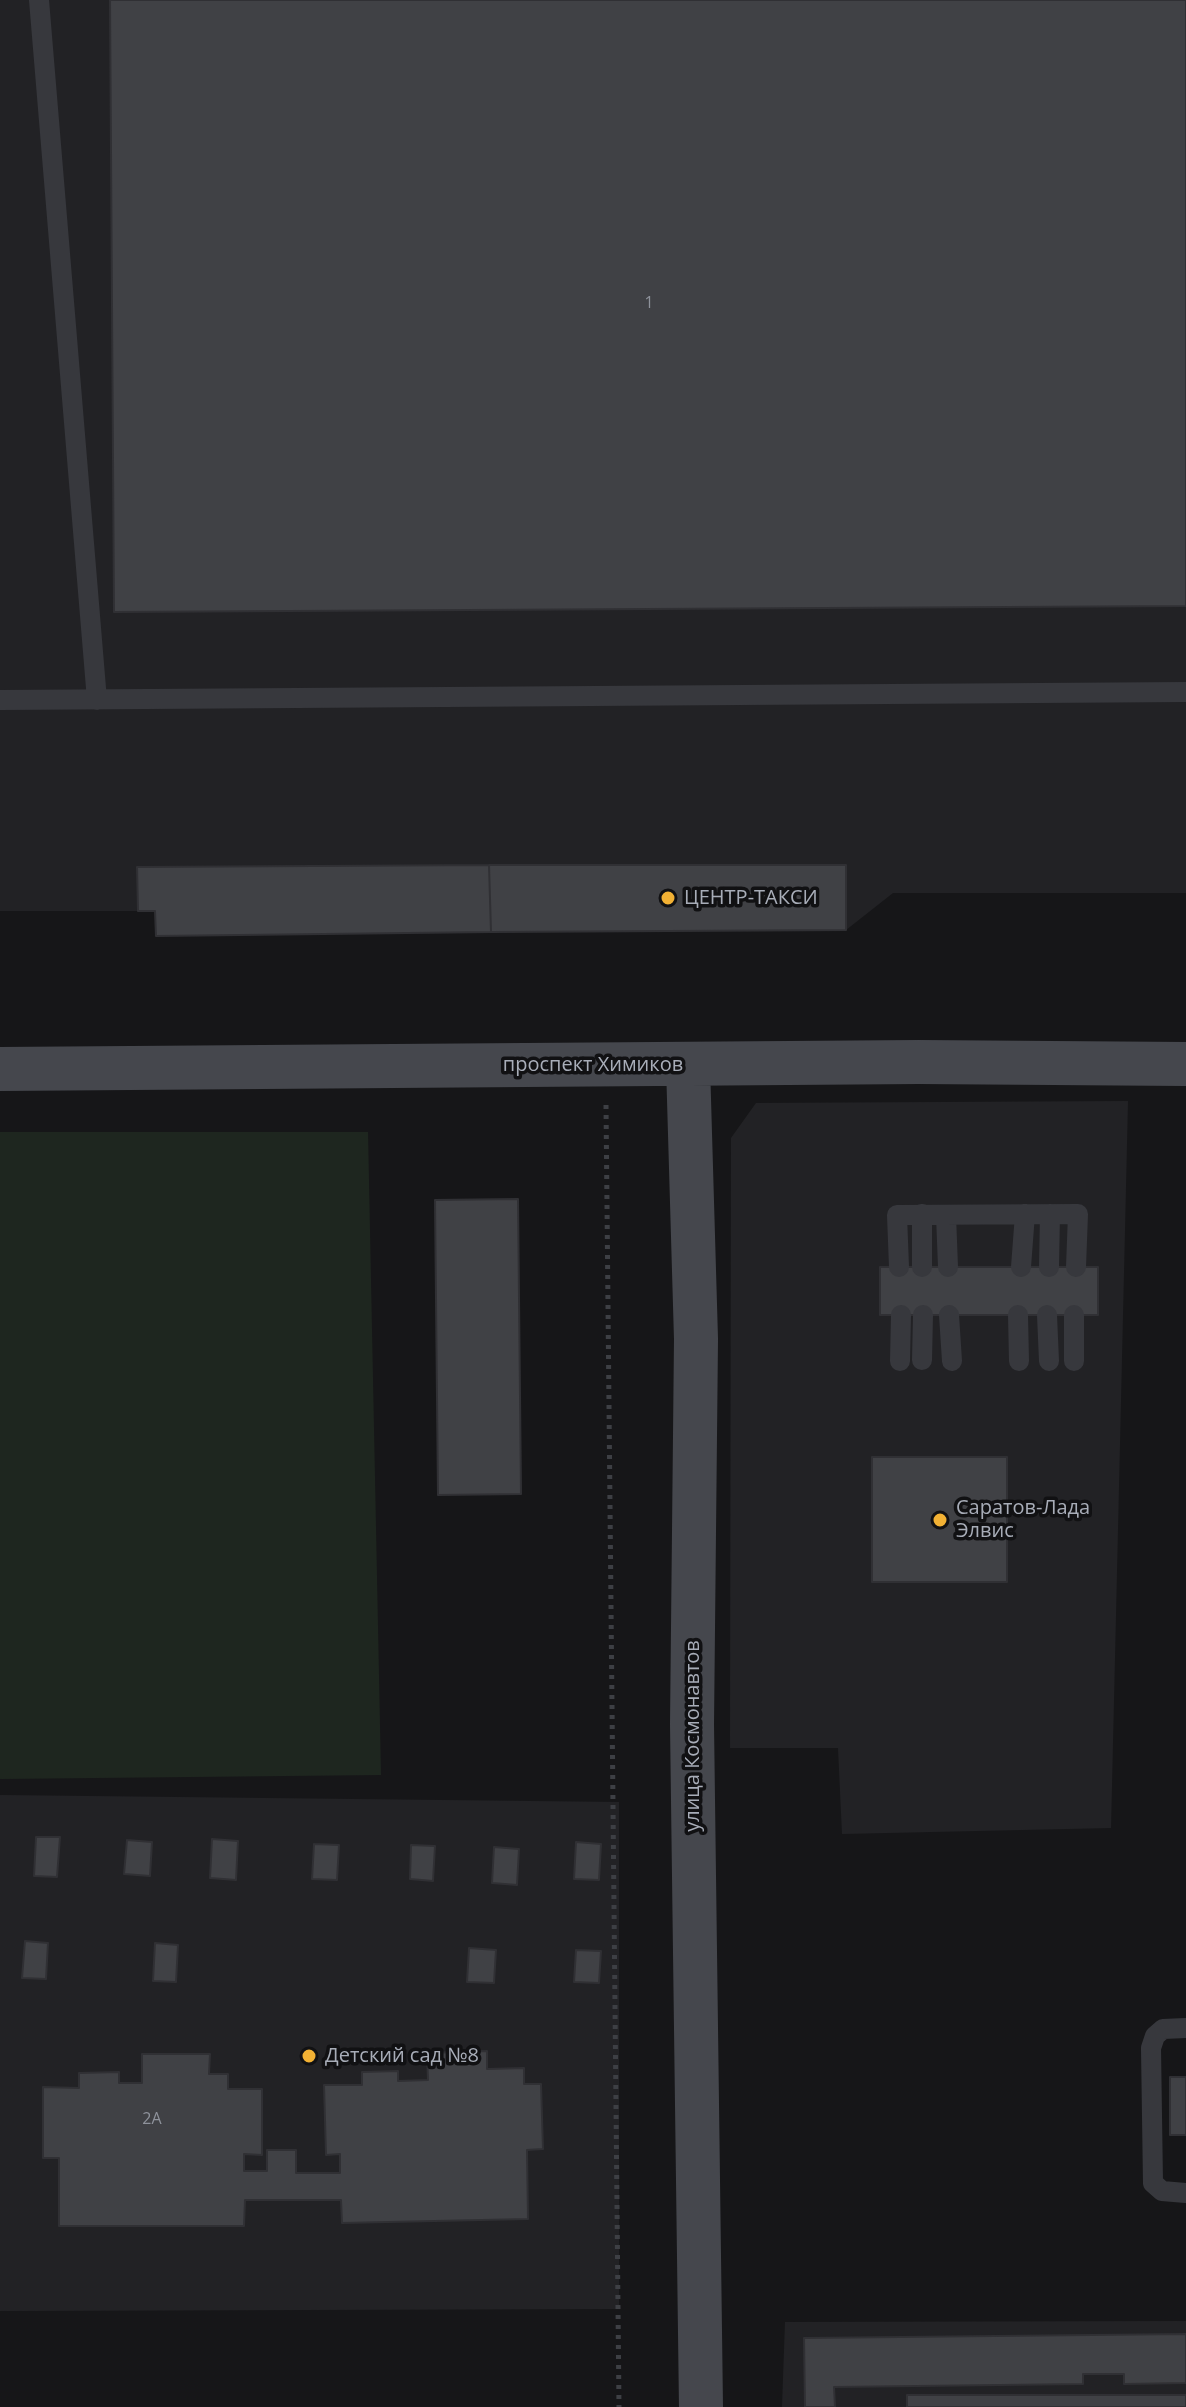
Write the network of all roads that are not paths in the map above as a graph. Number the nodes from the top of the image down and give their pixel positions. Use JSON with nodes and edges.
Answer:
{"nodes":[{"id":1,"x":39,"y":0,"type":"edge"},
{"id":2,"x":1186,"y":692,"type":"edge"},
{"id":3,"x":0,"y":700,"type":"edge"},
{"id":4,"x":97,"y":700,"type":"junction"},
{"id":5,"x":1186,"y":1064,"type":"edge"},
{"id":6,"x":688,"y":1065,"type":"junction"},
{"id":7,"x":0,"y":1069,"type":"edge"},
{"id":8,"x":922,"y":1214,"type":"junction"},
{"id":9,"x":1025,"y":1214,"type":"junction"},
{"id":10,"x":1050,"y":1214,"type":"junction"},
{"id":11,"x":946,"y":1215,"type":"junction"},
{"id":12,"x":899,"y":1267,"type":"dead end"},
{"id":13,"x":922,"y":1267,"type":"dead end"},
{"id":14,"x":948,"y":1267,"type":"dead end"},
{"id":15,"x":1021,"y":1267,"type":"dead end"},
{"id":16,"x":1049,"y":1267,"type":"dead end"},
{"id":17,"x":1076,"y":1267,"type":"dead end"},
{"id":18,"x":901,"y":1315,"type":"dead end"},
{"id":19,"x":923,"y":1315,"type":"dead end"},
{"id":20,"x":949,"y":1315,"type":"dead end"},
{"id":21,"x":1018,"y":1315,"type":"dead end"},
{"id":22,"x":1047,"y":1315,"type":"dead end"},
{"id":23,"x":1074,"y":1315,"type":"dead end"},
{"id":24,"x":922,"y":1360,"type":"dead end"},
{"id":25,"x":900,"y":1361,"type":"dead end"},
{"id":26,"x":952,"y":1361,"type":"dead end"},
{"id":27,"x":1019,"y":1361,"type":"dead end"},
{"id":28,"x":1049,"y":1361,"type":"dead end"},
{"id":29,"x":1074,"y":1361,"type":"dead end"},
{"id":30,"x":1186,"y":2028,"type":"edge"},
{"id":31,"x":1186,"y":2193,"type":"edge"},
{"id":32,"x":701,"y":2407,"type":"edge"}],
"edges":[{"from":1,"to":4,"type":"lane"},
{"from":2,"to":4,"type":"lane"},
{"from":3,"to":4,"type":"lane"},
{"from":5,"to":6,"type":"street","name":"проспект Химиков"},
{"from":6,"to":7,"type":"street","name":"проспект Химиков"},
{"from":6,"to":32,"type":"street","name":"улица Космонавтов"},
{"from":8,"to":11,"type":"lane"},
{"from":8,"to":12,"type":"lane"},
{"from":8,"to":13,"type":"lane"},
{"from":9,"to":10,"type":"lane"},
{"from":9,"to":11,"type":"lane"},
{"from":9,"to":15,"type":"lane"},
{"from":10,"to":16,"type":"lane"},
{"from":10,"to":17,"type":"lane"},
{"from":11,"to":14,"type":"lane"},
{"from":18,"to":25,"type":"lane"},
{"from":19,"to":24,"type":"lane"},
{"from":20,"to":26,"type":"lane"},
{"from":21,"to":27,"type":"lane"},
{"from":22,"to":28,"type":"lane"},
{"from":23,"to":29,"type":"lane"},
{"from":30,"to":31,"type":"lane"}]}
